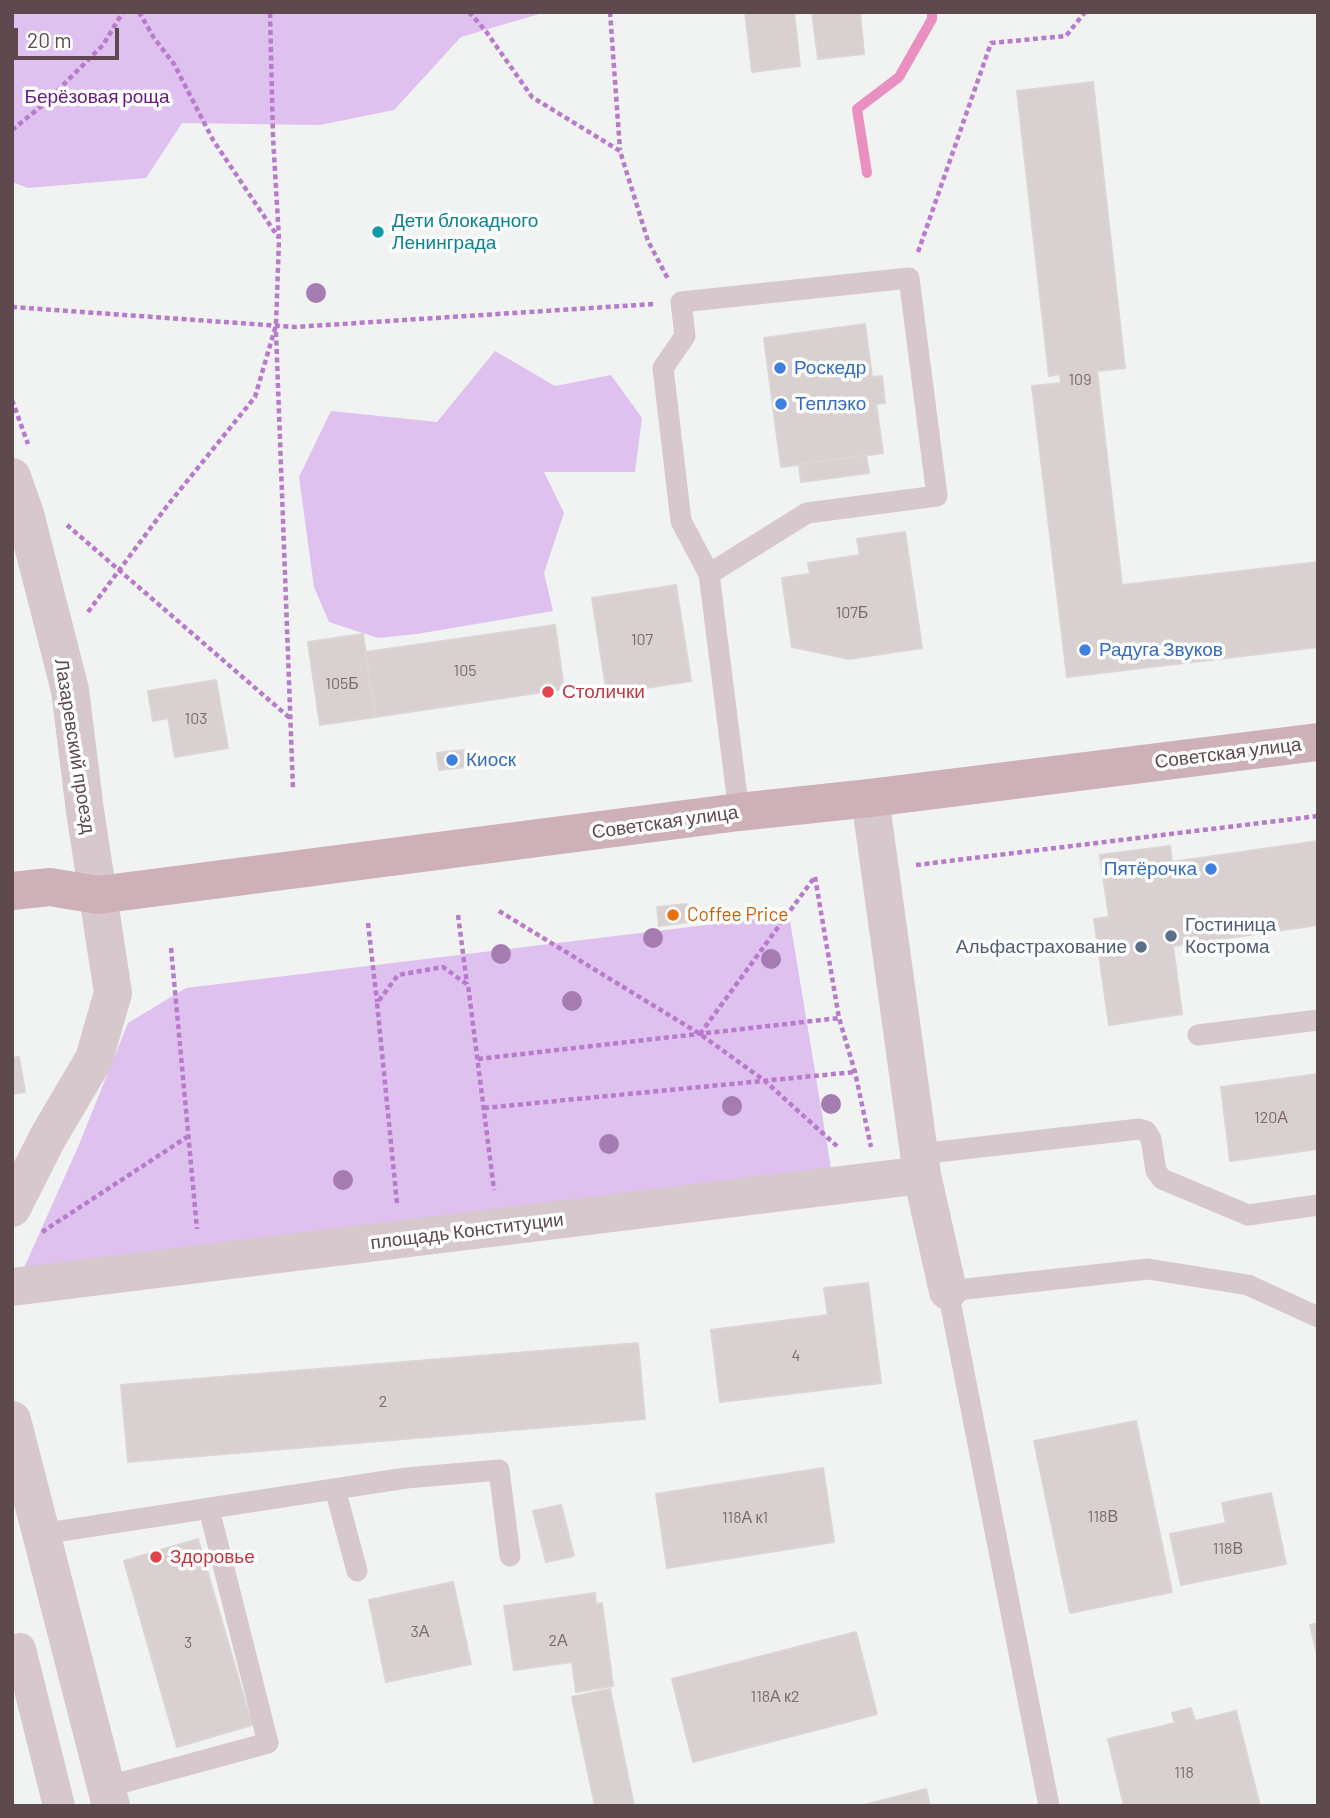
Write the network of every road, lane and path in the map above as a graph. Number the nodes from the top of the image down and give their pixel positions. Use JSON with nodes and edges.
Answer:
{"nodes":[{"id":1,"x":123,"y":12,"type":"edge"},
{"id":2,"x":139,"y":12,"type":"edge"},
{"id":3,"x":270,"y":12,"type":"edge"},
{"id":4,"x":469,"y":12,"type":"edge"},
{"id":5,"x":610,"y":12,"type":"edge"},
{"id":6,"x":1085,"y":12,"type":"edge"},
{"id":7,"x":12,"y":130,"type":"edge"},
{"id":8,"x":620,"y":151,"type":"junction"},
{"id":9,"x":279,"y":239,"type":"junction"},
{"id":10,"x":909,"y":278,"type":"junction"},
{"id":11,"x":681,"y":302,"type":"junction"},
{"id":12,"x":12,"y":307,"type":"edge"},
{"id":13,"x":276,"y":325,"type":"junction"},
{"id":14,"x":12,"y":477,"type":"edge"},
{"id":15,"x":61,"y":520,"type":"dead end"},
{"id":16,"x":121,"y":570,"type":"junction"},
{"id":17,"x":709,"y":574,"type":"junction"},
{"id":18,"x":60,"y":649,"type":"junction"},
{"id":19,"x":292,"y":719,"type":"junction"},
{"id":20,"x":1318,"y":741,"type":"edge"},
{"id":21,"x":293,"y":789,"type":"dead end"},
{"id":22,"x":870,"y":798,"type":"junction"},
{"id":23,"x":738,"y":812,"type":"junction"},
{"id":24,"x":1318,"y":816,"type":"edge"},
{"id":25,"x":881,"y":870,"type":"junction"},
{"id":26,"x":12,"y":891,"type":"edge"},
{"id":27,"x":98,"y":895,"type":"junction"},
{"id":28,"x":499,"y":911,"type":"dead end"},
{"id":29,"x":458,"y":915,"type":"dead end"},
{"id":30,"x":368,"y":923,"type":"dead end"},
{"id":31,"x":171,"y":948,"type":"dead end"},
{"id":32,"x":468,"y":985,"type":"junction"},
{"id":33,"x":377,"y":1003,"type":"junction"},
{"id":34,"x":839,"y":1018,"type":"junction"},
{"id":35,"x":1318,"y":1020,"type":"edge"},
{"id":36,"x":699,"y":1034,"type":"junction"},
{"id":37,"x":1198,"y":1035,"type":"dead end"},
{"id":38,"x":478,"y":1059,"type":"junction"},
{"id":39,"x":855,"y":1072,"type":"junction"},
{"id":40,"x":765,"y":1081,"type":"junction"},
{"id":41,"x":484,"y":1108,"type":"junction"},
{"id":42,"x":187,"y":1136,"type":"junction"},
{"id":43,"x":840,"y":1148,"type":"dead end"},
{"id":44,"x":873,"y":1154,"type":"dead end"},
{"id":45,"x":921,"y":1165,"type":"junction"},
{"id":46,"x":1318,"y":1205,"type":"edge"},
{"id":47,"x":24,"y":1222,"type":"edge"},
{"id":48,"x":499,"y":1227,"type":"junction"},
{"id":49,"x":401,"y":1239,"type":"junction"},
{"id":50,"x":200,"y":1264,"type":"junction"},
{"id":51,"x":12,"y":1287,"type":"edge"},
{"id":52,"x":948,"y":1291,"type":"junction"},
{"id":53,"x":1318,"y":1317,"type":"edge"},
{"id":54,"x":13,"y":1427,"type":"edge"},
{"id":55,"x":335,"y":1489,"type":"junction"},
{"id":56,"x":209,"y":1509,"type":"junction"},
{"id":57,"x":41,"y":1534,"type":"junction"},
{"id":58,"x":510,"y":1556,"type":"dead end"},
{"id":59,"x":357,"y":1572,"type":"dead end"},
{"id":60,"x":20,"y":1649,"type":"dead end"},
{"id":61,"x":108,"y":1796,"type":"edge"},
{"id":62,"x":59,"y":1806,"type":"edge"},
{"id":63,"x":1049,"y":1806,"type":"edge"}],
"edges":[{"from":1,"to":7,"type":"path"},
{"from":2,"to":9,"type":"path"},
{"from":3,"to":9,"type":"path"},
{"from":4,"to":8,"type":"path"},
{"from":5,"to":8,"type":"path"},
{"from":6,"to":10,"type":"path"},
{"from":8,"to":11,"type":"path"},
{"from":9,"to":13,"type":"path"},
{"from":10,"to":11,"type":"lane"},
{"from":10,"to":17,"type":"lane"},
{"from":11,"to":13,"type":"path"},
{"from":11,"to":17,"type":"lane"},
{"from":12,"to":13,"type":"path"},
{"from":13,"to":16,"type":"path"},
{"from":13,"to":19,"type":"path"},
{"from":14,"to":18,"type":"street","name":"Лазаревский проезд"},
{"from":15,"to":16,"type":"path"},
{"from":16,"to":18,"type":"path"},
{"from":16,"to":19,"type":"path"},
{"from":17,"to":23,"type":"lane"},
{"from":18,"to":27,"type":"street","name":"Лазаревский проезд"},
{"from":19,"to":21,"type":"path"},
{"from":20,"to":22,"type":"main road","name":"Советская улица"},
{"from":22,"to":23,"type":"main road","name":"Советская улица"},
{"from":22,"to":25,"type":"street"},
{"from":23,"to":27,"type":"main road","name":"Советская улица"},
{"from":24,"to":25,"type":"path"},
{"from":25,"to":45,"type":"street"},
{"from":26,"to":27,"type":"main road","name":"Советская улица"},
{"from":27,"to":47,"type":"street","name":"Лазаревский проезд"},
{"from":28,"to":36,"type":"path"},
{"from":29,"to":32,"type":"path"},
{"from":30,"to":33,"type":"path"},
{"from":31,"to":42,"type":"path"},
{"from":32,"to":33,"type":"path"},
{"from":32,"to":38,"type":"path"},
{"from":33,"to":49,"type":"path"},
{"from":34,"to":36,"type":"path"},
{"from":34,"to":36,"type":"path"},
{"from":34,"to":39,"type":"path"},
{"from":35,"to":37,"type":"lane"},
{"from":36,"to":38,"type":"path"},
{"from":36,"to":40,"type":"path"},
{"from":38,"to":41,"type":"path"},
{"from":39,"to":40,"type":"path"},
{"from":39,"to":44,"type":"path"},
{"from":40,"to":41,"type":"path"},
{"from":40,"to":43,"type":"path"},
{"from":41,"to":48,"type":"path"},
{"from":42,"to":47,"type":"path"},
{"from":42,"to":50,"type":"path"},
{"from":45,"to":46,"type":"lane"},
{"from":45,"to":48,"type":"street","name":"площадь Конституции"},
{"from":45,"to":52,"type":"street"},
{"from":48,"to":49,"type":"street","name":"площадь Конституции"},
{"from":49,"to":50,"type":"street","name":"площадь Конституции"},
{"from":50,"to":51,"type":"street","name":"площадь Конституции"},
{"from":52,"to":53,"type":"lane"},
{"from":52,"to":63,"type":"lane"},
{"from":54,"to":57,"type":"street"},
{"from":55,"to":56,"type":"lane"},
{"from":55,"to":58,"type":"lane"},
{"from":55,"to":59,"type":"lane"},
{"from":56,"to":57,"type":"lane"},
{"from":56,"to":61,"type":"lane"},
{"from":57,"to":61,"type":"street"},
{"from":60,"to":62,"type":"street"}]}
